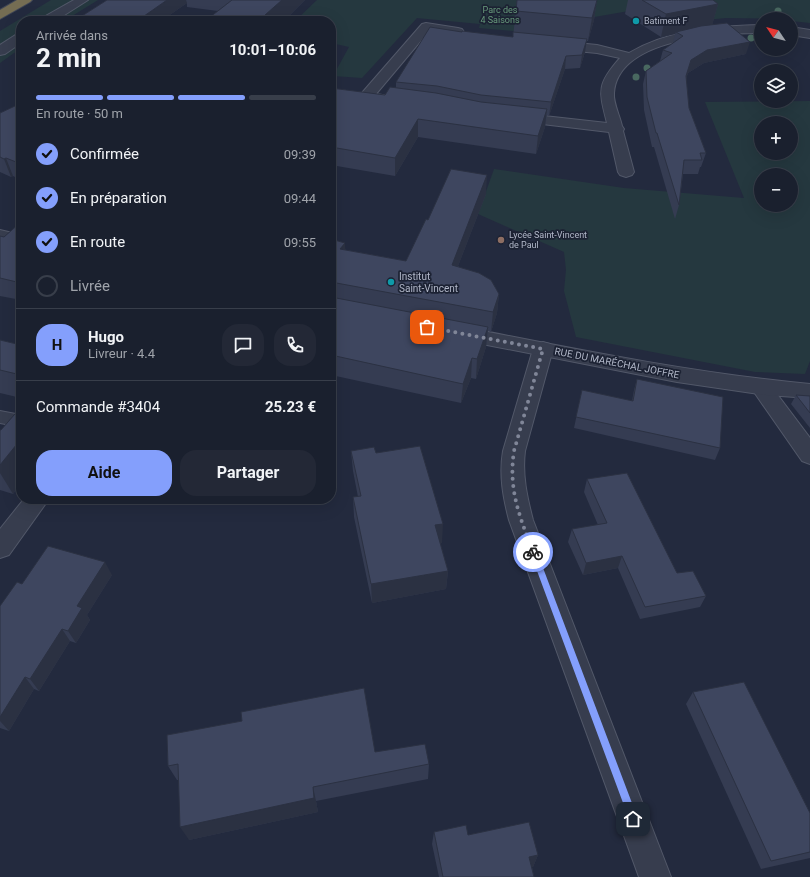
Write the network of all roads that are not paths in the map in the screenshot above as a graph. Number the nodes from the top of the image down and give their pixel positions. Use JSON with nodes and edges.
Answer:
{"nodes":[{"id":1,"x":26,"y":0,"type":"edge"},
{"id":2,"x":82,"y":0,"type":"edge"},
{"id":3,"x":0,"y":15,"type":"edge"},
{"id":4,"x":55,"y":16,"type":"edge"},
{"id":5,"x":754,"y":29,"type":"edge"},
{"id":6,"x":798,"y":32,"type":"edge"},
{"id":7,"x":810,"y":34,"type":"edge"},
{"id":8,"x":472,"y":35,"type":"edge"},
{"id":9,"x":16,"y":39,"type":"edge"},
{"id":10,"x":540,"y":43,"type":"edge"},
{"id":11,"x":0,"y":50,"type":"edge"},
{"id":12,"x":631,"y":57,"type":"junction"},
{"id":13,"x":405,"y":101,"type":"edge"},
{"id":14,"x":504,"y":116,"type":"edge"},
{"id":15,"x":616,"y":129,"type":"junction"},
{"id":16,"x":626,"y":172,"type":"dead end"},
{"id":17,"x":0,"y":235,"type":"edge"},
{"id":18,"x":16,"y":239,"type":"edge"},
{"id":19,"x":437,"y":329,"type":"edge"},
{"id":20,"x":543,"y":349,"type":"junction"},
{"id":21,"x":761,"y":386,"type":"junction"},
{"id":22,"x":810,"y":391,"type":"edge"},
{"id":23,"x":810,"y":455,"type":"edge"},
{"id":24,"x":32,"y":504,"type":"edge"},
{"id":25,"x":0,"y":548,"type":"edge"},
{"id":26,"x":655,"y":877,"type":"edge"}],
"edges":[{"from":1,"to":3,"type":"highway"},
{"from":2,"to":4,"type":"street"},
{"from":5,"to":12,"type":"street"},
{"from":6,"to":7,"type":"street"},
{"from":8,"to":13,"type":"street"},
{"from":9,"to":11,"type":"street"},
{"from":10,"to":12,"type":"street"},
{"from":12,"to":15,"type":"street"},
{"from":14,"to":15,"type":"street"},
{"from":15,"to":16,"type":"street"},
{"from":17,"to":18,"type":"street"},
{"from":19,"to":20,"type":"street","name":"RUE DU MARÉCHAL JOFFRE"},
{"from":20,"to":21,"type":"street","name":"RUE DU MARÉCHAL JOFFRE"},
{"from":20,"to":26,"type":"street"},
{"from":21,"to":22,"type":"street","name":"RUE DU MARÉCHAL JOFFRE"},
{"from":21,"to":23,"type":"street"},
{"from":24,"to":25,"type":"street"}]}
